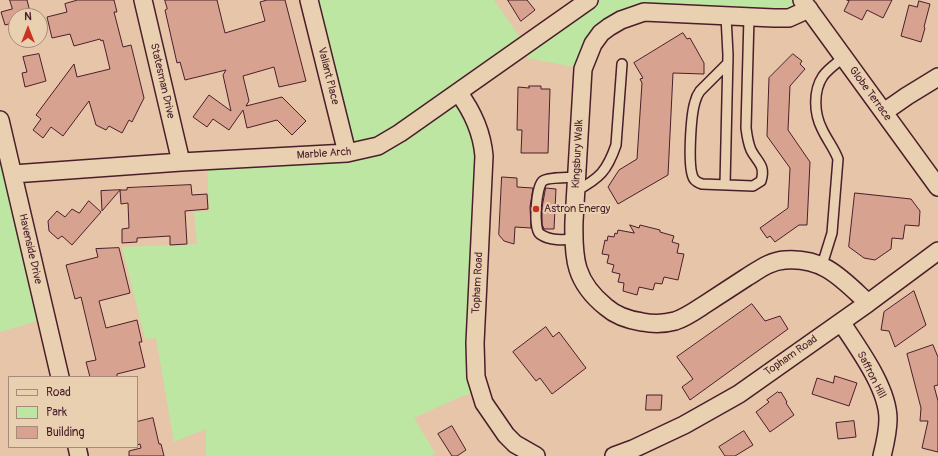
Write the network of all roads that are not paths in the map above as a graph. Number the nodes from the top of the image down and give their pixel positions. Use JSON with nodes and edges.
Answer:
{"nodes":[{"id":1,"x":143,"y":0,"type":"edge"},
{"id":2,"x":309,"y":0,"type":"edge"},
{"id":3,"x":589,"y":0,"type":"edge"},
{"id":4,"x":805,"y":5,"type":"edge"},
{"id":5,"x":726,"y":16,"type":"junction"},
{"id":6,"x":749,"y":17,"type":"junction"},
{"id":7,"x":844,"y":57,"type":"junction"},
{"id":8,"x":728,"y":63,"type":"junction"},
{"id":9,"x":622,"y":64,"type":"dead end"},
{"id":10,"x":938,"y":77,"type":"edge"},
{"id":11,"x":458,"y":92,"type":"junction"},
{"id":12,"x":884,"y":112,"type":"junction"},
{"id":13,"x":0,"y":120,"type":"edge"},
{"id":14,"x":347,"y":153,"type":"junction"},
{"id":15,"x":181,"y":162,"type":"junction"},
{"id":16,"x":13,"y":174,"type":"junction"},
{"id":17,"x":576,"y":184,"type":"junction"},
{"id":18,"x":725,"y":185,"type":"junction"},
{"id":19,"x":938,"y":187,"type":"edge"},
{"id":20,"x":574,"y":239,"type":"junction"},
{"id":21,"x":938,"y":251,"type":"edge"},
{"id":22,"x":822,"y":265,"type":"junction"},
{"id":23,"x":868,"y":303,"type":"junction"},
{"id":24,"x":841,"y":322,"type":"junction"},
{"id":25,"x":60,"y":376,"type":"edge"},
{"id":26,"x":536,"y":456,"type":"edge"},
{"id":27,"x":614,"y":456,"type":"edge"},
{"id":28,"x":882,"y":456,"type":"edge"}],
"edges":[{"from":1,"to":15,"type":"street","name":"Statesman Drive"},
{"from":2,"to":14,"type":"street","name":"Valiant Place"},
{"from":3,"to":11,"type":"street","name":"Marble Arch"},
{"from":4,"to":6,"type":"street","name":"Kingsbury Walk"},
{"from":4,"to":7,"type":"street","name":"Globe Terrace"},
{"from":5,"to":6,"type":"street","name":"Kingsbury Walk"},
{"from":5,"to":8,"type":"lane"},
{"from":5,"to":17,"type":"street","name":"Kingsbury Walk"},
{"from":6,"to":18,"type":"lane"},
{"from":7,"to":12,"type":"street","name":"Globe Terrace"},
{"from":7,"to":22,"type":"lane"},
{"from":8,"to":18,"type":"lane"},
{"from":8,"to":18,"type":"lane"},
{"from":9,"to":17,"type":"lane"},
{"from":10,"to":12,"type":"street"},
{"from":11,"to":14,"type":"street","name":"Marble Arch"},
{"from":11,"to":26,"type":"street","name":"Topham Road"},
{"from":12,"to":19,"type":"street","name":"Globe Terrace"},
{"from":13,"to":16,"type":"street","name":"Havenside Drive"},
{"from":14,"to":15,"type":"street","name":"Marble Arch"},
{"from":15,"to":16,"type":"street","name":"Marble Arch"},
{"from":16,"to":25,"type":"street","name":"Havenside Drive"},
{"from":17,"to":20,"type":"street","name":"Kingsbury Walk"},
{"from":17,"to":20,"type":"lane"},
{"from":20,"to":22,"type":"street","name":"Kingsbury Walk"},
{"from":21,"to":23,"type":"street","name":"Topham Road"},
{"from":22,"to":23,"type":"street","name":"Kingsbury Walk"},
{"from":23,"to":24,"type":"street","name":"Topham Road"},
{"from":24,"to":27,"type":"street","name":"Topham Road"},
{"from":24,"to":28,"type":"street","name":"Saffron Hill"}]}
